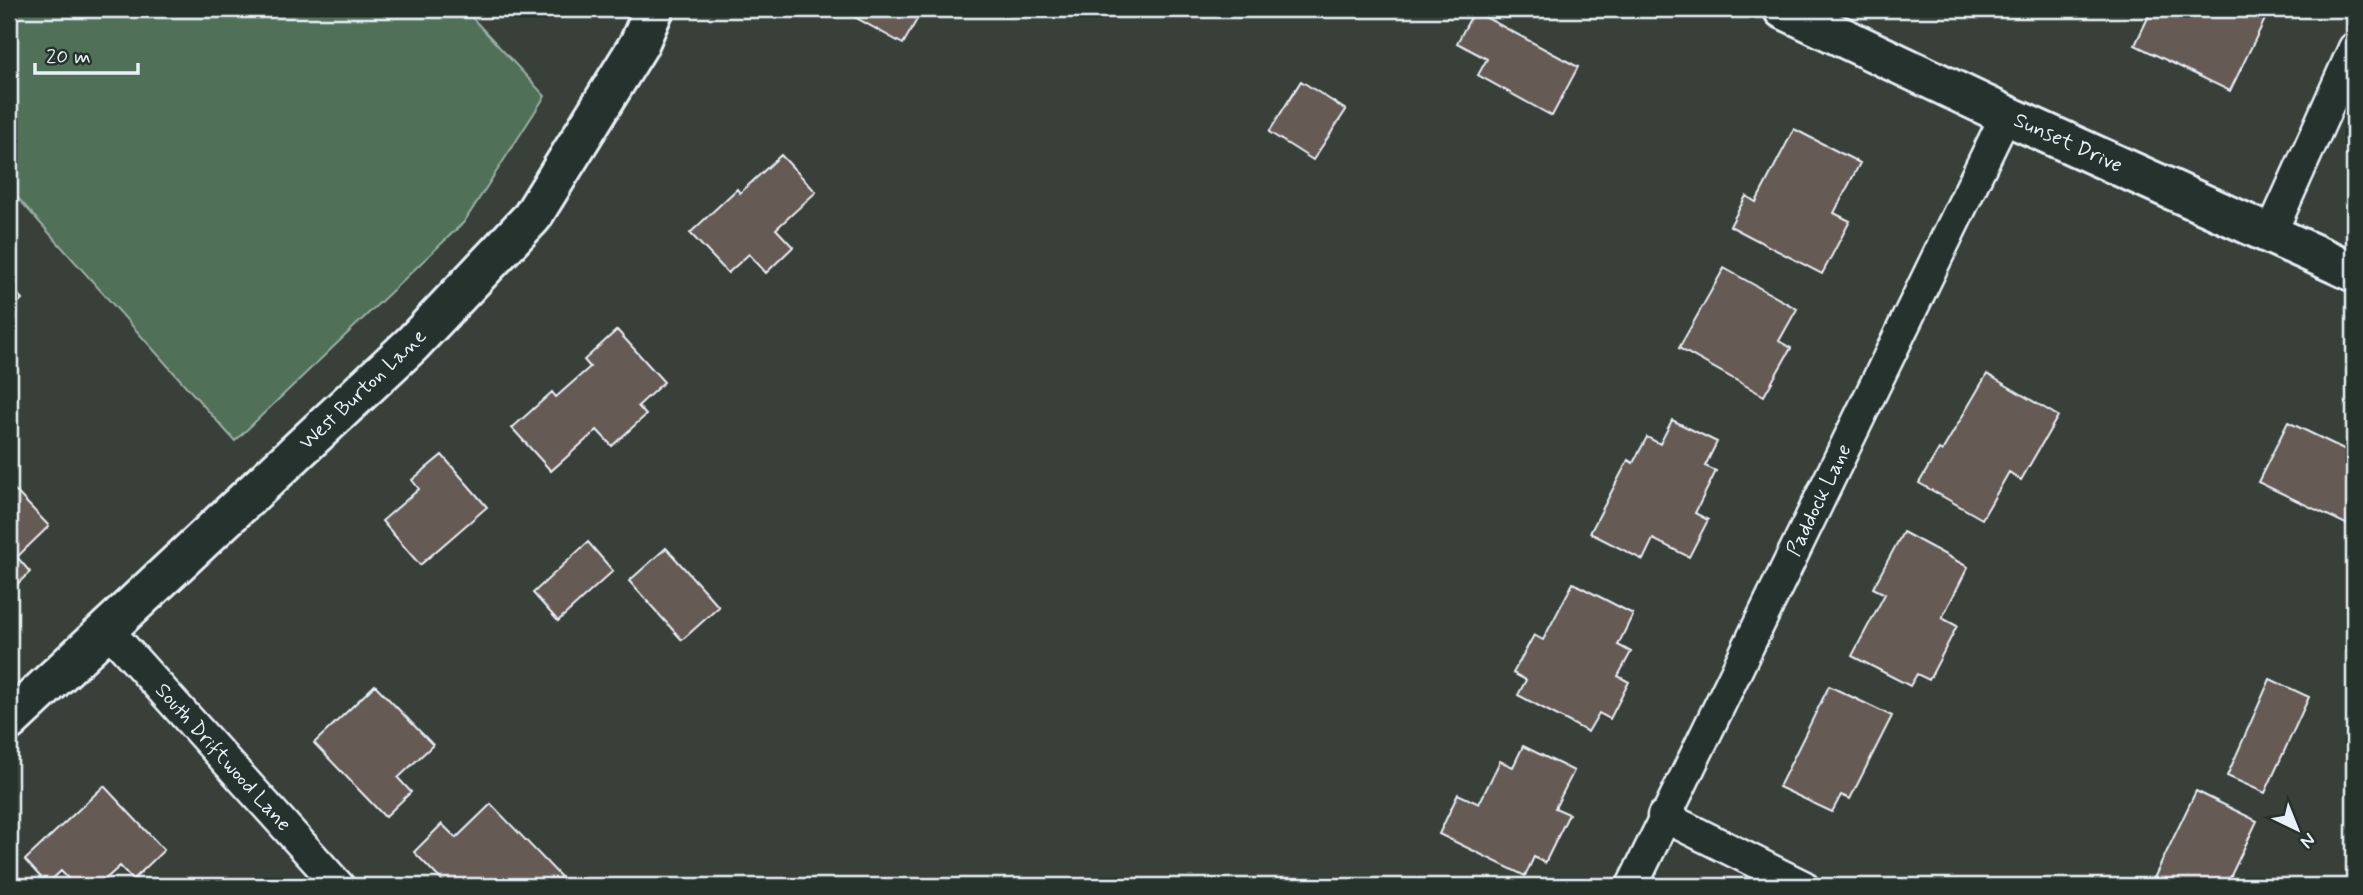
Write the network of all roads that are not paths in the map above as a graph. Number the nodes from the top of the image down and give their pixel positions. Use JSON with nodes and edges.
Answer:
{"nodes":[{"id":1,"x":654,"y":9,"type":"edge"},
{"id":2,"x":1783,"y":9,"type":"edge"},
{"id":3,"x":2354,"y":48,"type":"edge"},
{"id":4,"x":2006,"y":115,"type":"junction"},
{"id":5,"x":2271,"y":233,"type":"junction"},
{"id":6,"x":2354,"y":272,"type":"edge"},
{"id":7,"x":107,"y":629,"type":"junction"},
{"id":8,"x":9,"y":720,"type":"edge"},
{"id":9,"x":1663,"y":816,"type":"junction"},
{"id":10,"x":339,"y":886,"type":"edge"},
{"id":11,"x":1632,"y":886,"type":"edge"},
{"id":12,"x":1803,"y":886,"type":"edge"}],
"edges":[{"from":1,"to":7,"type":"street","name":"West Burton Lane"},
{"from":2,"to":4,"type":"street","name":"Sunset Drive"},
{"from":3,"to":5,"type":"street"},
{"from":4,"to":5,"type":"street","name":"Sunset Drive"},
{"from":4,"to":9,"type":"street","name":"Paddock Lane"},
{"from":5,"to":6,"type":"street","name":"Sunset Drive"},
{"from":7,"to":8,"type":"street","name":"West Burton Lane"},
{"from":7,"to":10,"type":"street","name":"South Driftwood Lane"},
{"from":9,"to":11,"type":"street","name":"Paddock Lane"},
{"from":9,"to":12,"type":"street"}]}
